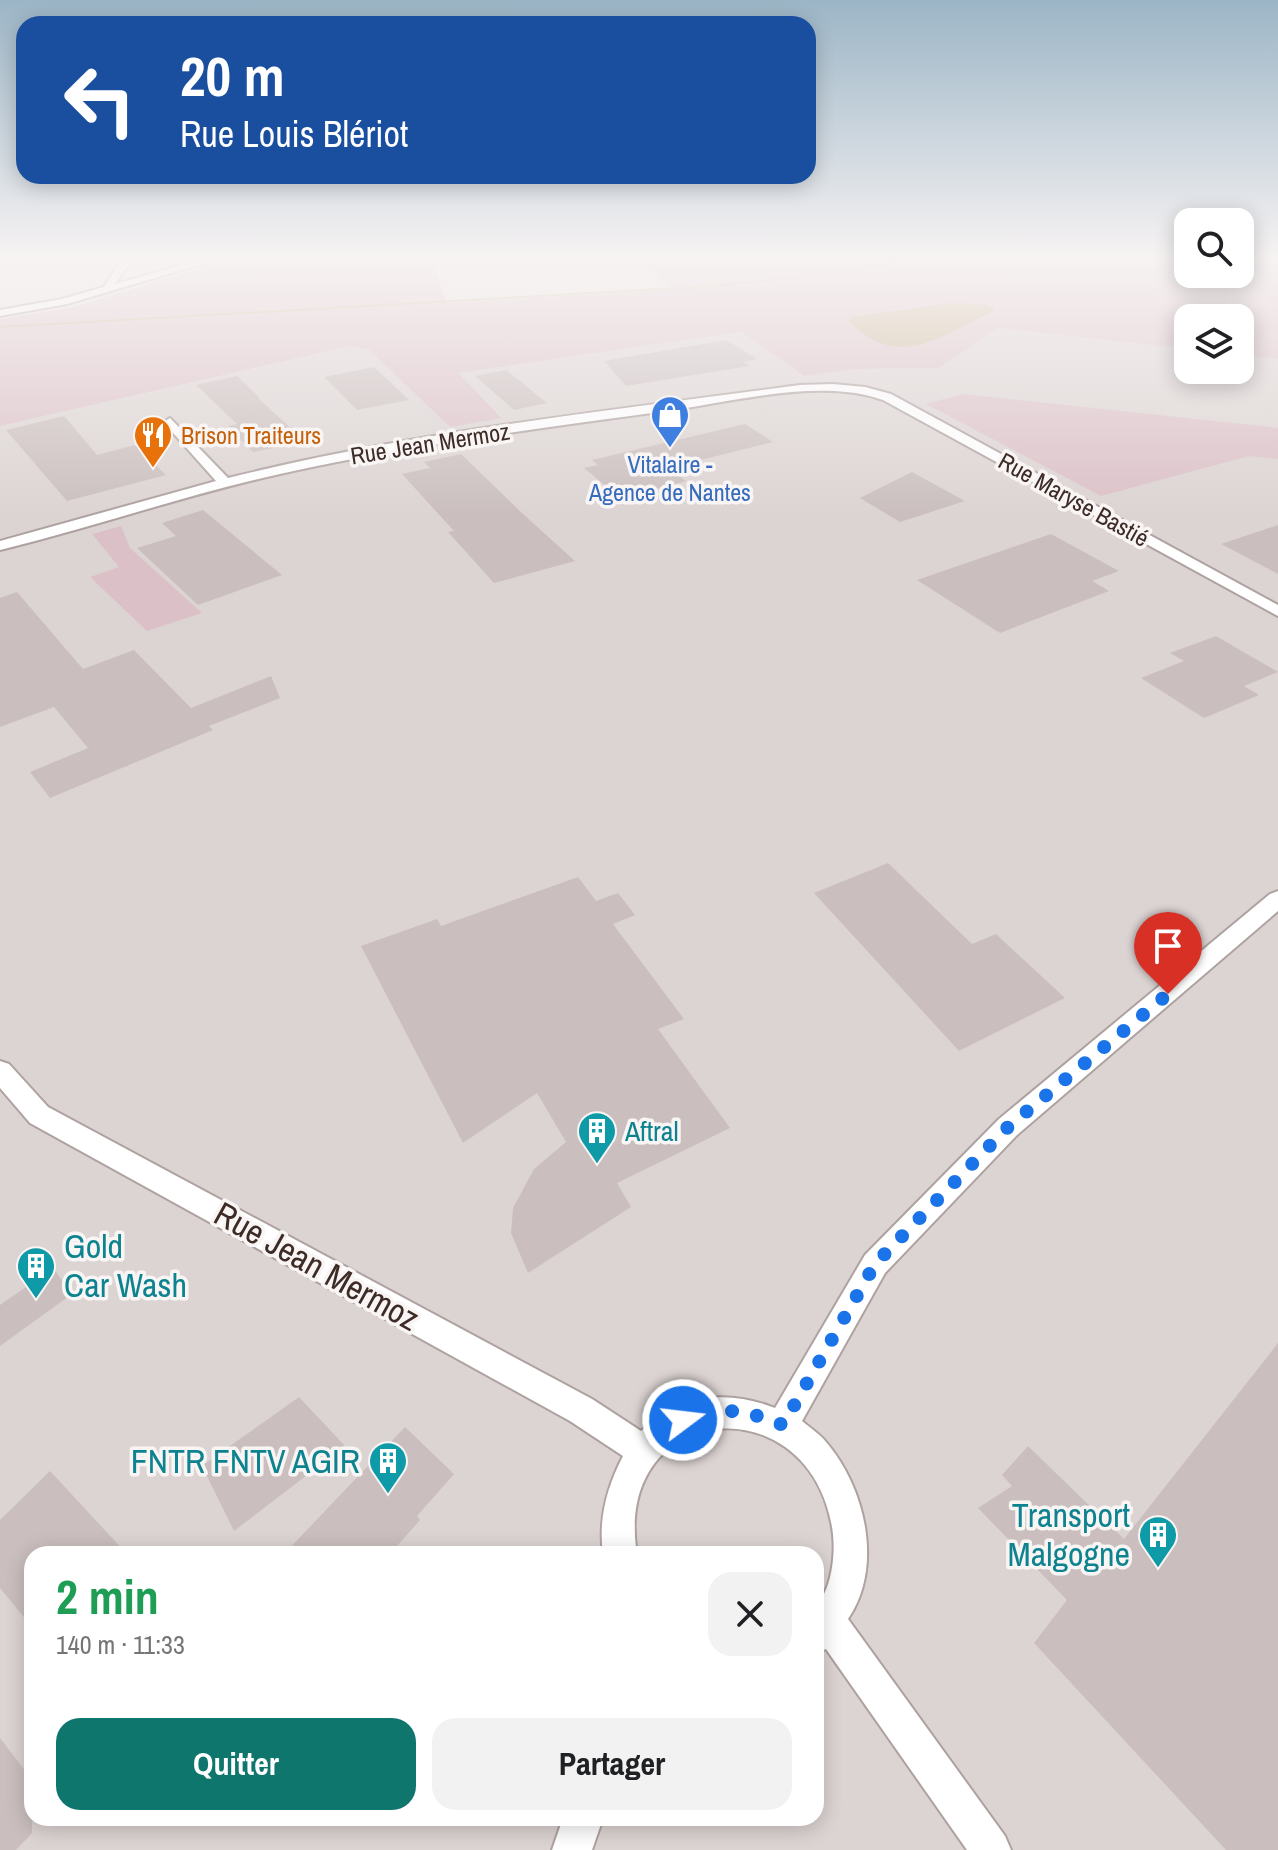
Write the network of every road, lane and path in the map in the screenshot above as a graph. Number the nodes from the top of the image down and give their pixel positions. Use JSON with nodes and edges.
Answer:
{"nodes":[{"id":1,"x":869,"y":390,"type":"joint"},
{"id":2,"x":170,"y":422,"type":"dead end"},
{"id":3,"x":225,"y":483,"type":"junction"},
{"id":4,"x":0,"y":546,"type":"edge"},
{"id":5,"x":1278,"y":611,"type":"edge"},
{"id":6,"x":1278,"y":899,"type":"edge"},
{"id":7,"x":0,"y":1071,"type":"edge"},
{"id":8,"x":783,"y":1425,"type":"junction"},
{"id":9,"x":644,"y":1451,"type":"junction"},
{"id":10,"x":620,"y":1546,"type":"edge"},
{"id":11,"x":824,"y":1625,"type":"edge"},
{"id":12,"x":824,"y":1631,"type":"edge"},
{"id":13,"x":580,"y":1826,"type":"edge"},
{"id":14,"x":572,"y":1850,"type":"edge"},
{"id":15,"x":991,"y":1850,"type":"edge"}],
"edges":[{"from":1,"to":3,"type":"street","name":"Rue Jean Mermoz"},
{"from":1,"to":5,"type":"street","name":"Rue Maryse Bastié"},
{"from":2,"to":3,"type":"street"},
{"from":3,"to":4,"type":"street","name":"Rue Jean Mermoz"},
{"from":6,"to":8,"type":"street"},
{"from":7,"to":9,"type":"street","name":"Rue Jean Mermoz"},
{"from":8,"to":9,"type":"street"},
{"from":8,"to":11,"type":"street"},
{"from":9,"to":10,"type":"street"},
{"from":12,"to":15,"type":"street"},
{"from":13,"to":14,"type":"street"}]}
